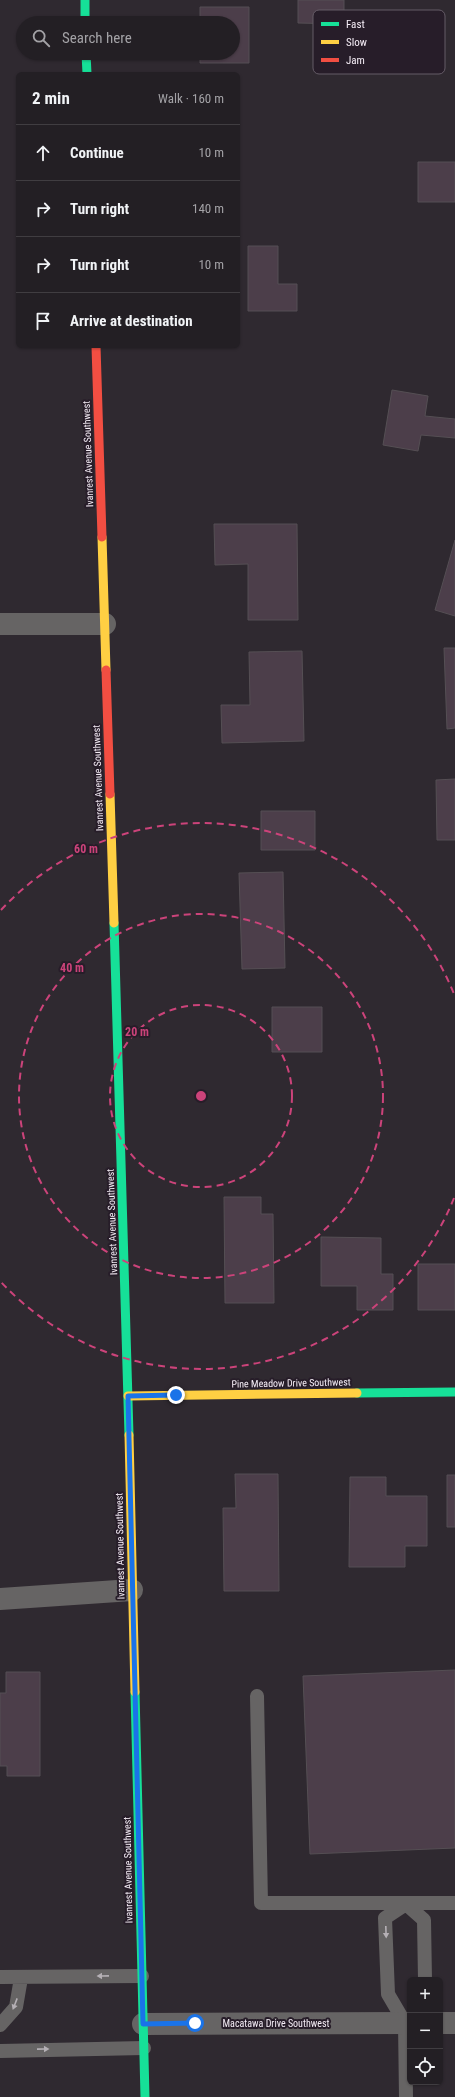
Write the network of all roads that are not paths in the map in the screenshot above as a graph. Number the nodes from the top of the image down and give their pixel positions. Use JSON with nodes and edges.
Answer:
{"nodes":[{"id":1,"x":85,"y":0,"type":"edge"},
{"id":2,"x":85,"y":16,"type":"edge"},
{"id":3,"x":86,"y":60,"type":"edge"},
{"id":4,"x":87,"y":72,"type":"edge"},
{"id":5,"x":96,"y":348,"type":"edge"},
{"id":6,"x":0,"y":624,"type":"edge"},
{"id":7,"x":105,"y":624,"type":"junction"},
{"id":8,"x":455,"y":1392,"type":"edge"},
{"id":9,"x":128,"y":1396,"type":"junction"},
{"id":10,"x":132,"y":1590,"type":"junction"},
{"id":11,"x":0,"y":1599,"type":"edge"},
{"id":12,"x":257,"y":1696,"type":"dead end"},
{"id":13,"x":455,"y":1903,"type":"edge"},
{"id":14,"x":406,"y":1904,"type":"junction"},
{"id":15,"x":142,"y":1976,"type":"junction"},
{"id":16,"x":0,"y":1977,"type":"edge"},
{"id":17,"x":425,"y":1977,"type":"edge"},
{"id":18,"x":22,"y":1978,"type":"junction"},
{"id":19,"x":407,"y":2020,"type":"edge"},
{"id":20,"x":407,"y":2021,"type":"edge"},
{"id":21,"x":443,"y":2023,"type":"edge"},
{"id":22,"x":455,"y":2023,"type":"edge"},
{"id":23,"x":143,"y":2024,"type":"junction"},
{"id":24,"x":0,"y":2025,"type":"edge"},
{"id":25,"x":144,"y":2048,"type":"junction"},
{"id":26,"x":407,"y":2049,"type":"edge"},
{"id":27,"x":2,"y":2051,"type":"edge"},
{"id":28,"x":145,"y":2097,"type":"edge"},
{"id":29,"x":406,"y":2097,"type":"edge"}],
"edges":[{"from":1,"to":2,"type":"street"},
{"from":3,"to":4,"type":"street"},
{"from":5,"to":7,"type":"street","name":"Ivanrest Avenue Southwest"},
{"from":6,"to":7,"type":"street"},
{"from":7,"to":9,"type":"street","name":"Ivanrest Avenue Southwest"},
{"from":8,"to":9,"type":"street","name":"Pine Meadow Drive Southwest"},
{"from":9,"to":10,"type":"street","name":"Ivanrest Avenue Southwest"},
{"from":10,"to":11,"type":"street"},
{"from":10,"to":15,"type":"street","name":"Ivanrest Avenue Southwest"},
{"from":12,"to":14,"type":"lane"},
{"from":13,"to":14,"type":"lane"},
{"from":14,"to":17,"type":"lane"},
{"from":14,"to":19,"type":"lane","one_way":true},
{"from":15,"to":18,"type":"lane","one_way":true},
{"from":15,"to":23,"type":"street","name":"Ivanrest Avenue Southwest"},
{"from":16,"to":18,"type":"lane"},
{"from":18,"to":24,"type":"lane","one_way":true},
{"from":20,"to":23,"type":"street","name":"Macatawa Drive Southwest"},
{"from":21,"to":22,"type":"street"},
{"from":23,"to":25,"type":"street","name":"Ivanrest Avenue Southwest"},
{"from":27,"to":25,"type":"lane","one_way":true},
{"from":25,"to":28,"type":"street","name":"Ivanrest Avenue Southwest"},
{"from":26,"to":29,"type":"lane"}]}
